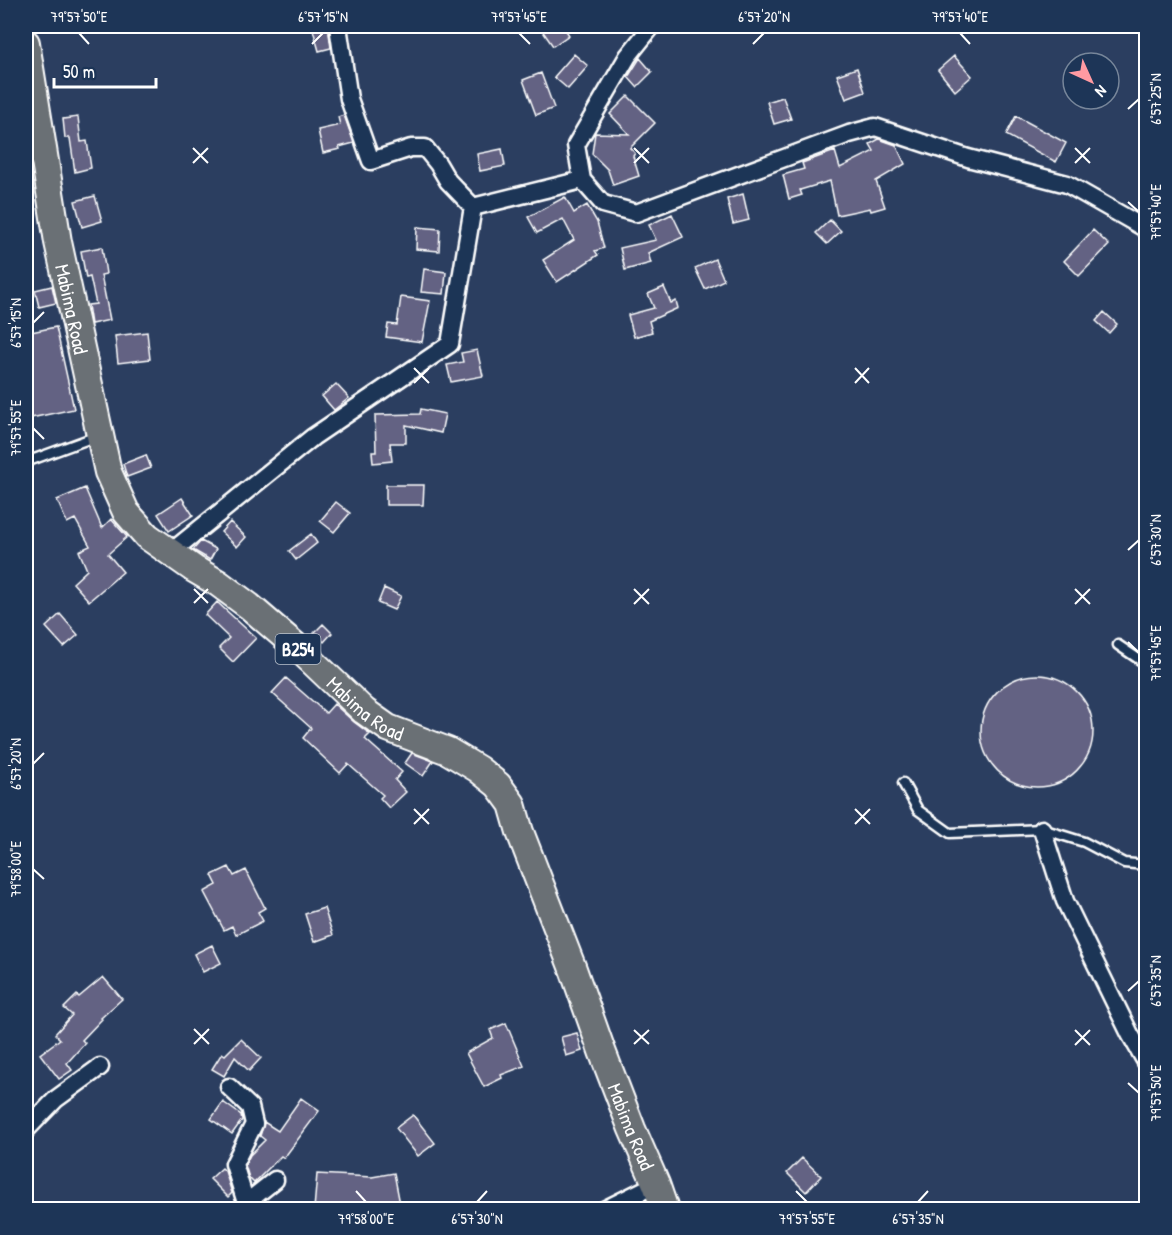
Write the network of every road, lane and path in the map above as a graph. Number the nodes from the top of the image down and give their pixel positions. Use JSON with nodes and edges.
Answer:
{"nodes":[{"id":1,"x":338,"y":26,"type":"edge"},
{"id":2,"x":652,"y":26,"type":"edge"},
{"id":3,"x":26,"y":43,"type":"edge"},
{"id":4,"x":582,"y":180,"type":"junction"},
{"id":5,"x":473,"y":207,"type":"junction"},
{"id":6,"x":1146,"y":229,"type":"edge"},
{"id":7,"x":100,"y":435,"type":"junction"},
{"id":8,"x":26,"y":462,"type":"edge"},
{"id":9,"x":170,"y":553,"type":"junction"},
{"id":10,"x":1118,"y":645,"type":"dead end"},
{"id":11,"x":1146,"y":664,"type":"edge"},
{"id":12,"x":903,"y":783,"type":"dead end"},
{"id":13,"x":1042,"y":829,"type":"junction"},
{"id":14,"x":1146,"y":865,"type":"edge"},
{"id":15,"x":1146,"y":1062,"type":"edge"},
{"id":16,"x":100,"y":1067,"type":"dead end"},
{"id":17,"x":229,"y":1087,"type":"dead end"},
{"id":18,"x":26,"y":1130,"type":"edge"},
{"id":19,"x":274,"y":1180,"type":"dead end"},
{"id":20,"x":656,"y":1184,"type":"junction"},
{"id":21,"x":243,"y":1206,"type":"edge"},
{"id":22,"x":604,"y":1209,"type":"edge"},
{"id":23,"x":664,"y":1209,"type":"edge"}],
"edges":[{"from":1,"to":5,"type":"street"},
{"from":2,"to":4,"type":"street"},
{"from":3,"to":7,"type":"main road","name":"Mabima Road","number":"B254"},
{"from":4,"to":5,"type":"street"},
{"from":4,"to":6,"type":"street"},
{"from":5,"to":9,"type":"street"},
{"from":7,"to":8,"type":"lane"},
{"from":7,"to":9,"type":"main road","name":"Mabima Road","number":"B254"},
{"from":9,"to":20,"type":"main road","name":"Mabima Road","number":"B254"},
{"from":10,"to":11,"type":"lane"},
{"from":12,"to":13,"type":"lane"},
{"from":13,"to":14,"type":"lane"},
{"from":13,"to":15,"type":"street"},
{"from":16,"to":18,"type":"street"},
{"from":17,"to":21,"type":"street"},
{"from":19,"to":21,"type":"street"},
{"from":20,"to":22,"type":"street"},
{"from":20,"to":23,"type":"main road","name":"Mabima Road","number":"B254"}]}
